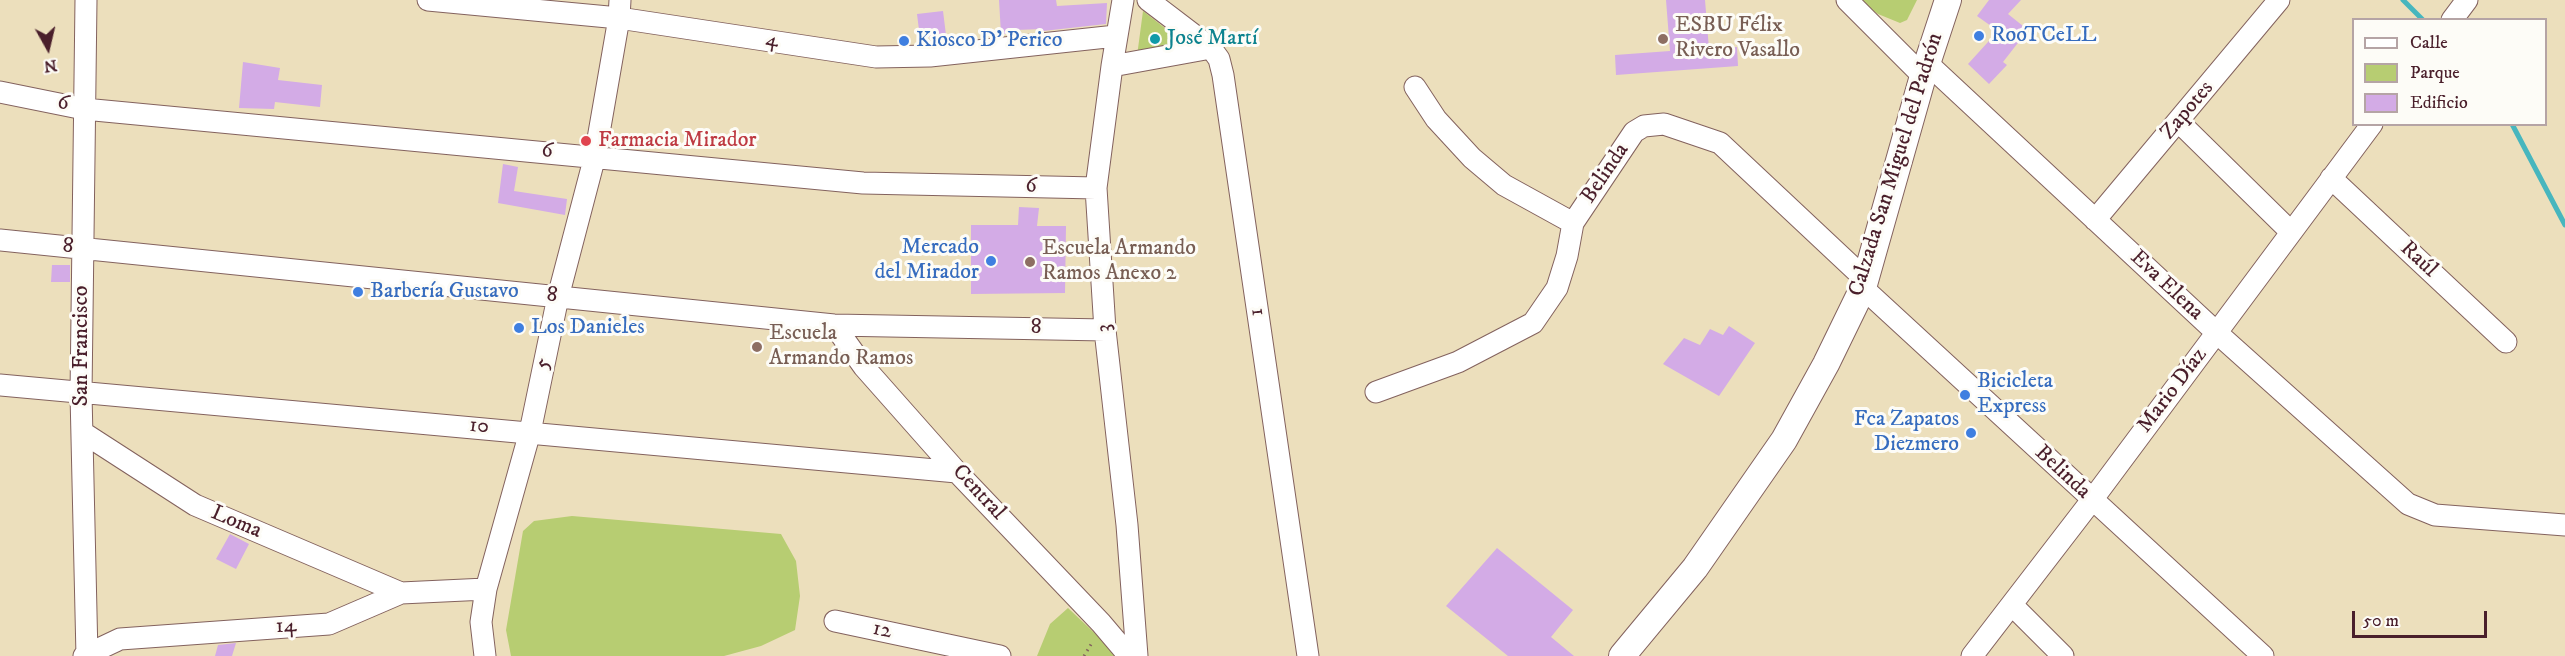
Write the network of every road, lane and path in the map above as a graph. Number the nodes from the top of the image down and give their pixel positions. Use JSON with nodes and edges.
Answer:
{"nodes":[{"id":1,"x":86,"y":0,"type":"edge"},
{"id":2,"x":428,"y":0,"type":"edge"},
{"id":3,"x":1123,"y":0,"type":"edge"},
{"id":4,"x":1148,"y":0,"type":"edge"},
{"id":5,"x":1847,"y":0,"type":"edge"},
{"id":6,"x":1948,"y":0,"type":"edge"},
{"id":7,"x":2467,"y":0,"type":"edge"},
{"id":8,"x":2270,"y":4,"type":"edge"},
{"id":9,"x":620,"y":9,"type":"edge"},
{"id":10,"x":2454,"y":18,"type":"edge"},
{"id":11,"x":1116,"y":36,"type":"junction"},
{"id":12,"x":1211,"y":48,"type":"junction"},
{"id":13,"x":1112,"y":66,"type":"junction"},
{"id":14,"x":1925,"y":70,"type":"junction"},
{"id":15,"x":1415,"y":87,"type":"dead end"},
{"id":16,"x":0,"y":92,"type":"edge"},
{"id":17,"x":84,"y":109,"type":"junction"},
{"id":18,"x":2179,"y":122,"type":"junction"},
{"id":19,"x":2370,"y":126,"type":"edge"},
{"id":20,"x":595,"y":156,"type":"junction"},
{"id":21,"x":2331,"y":178,"type":"junction"},
{"id":22,"x":1096,"y":188,"type":"junction"},
{"id":23,"x":2095,"y":220,"type":"junction"},
{"id":24,"x":1573,"y":223,"type":"junction"},
{"id":25,"x":2291,"y":232,"type":"junction"},
{"id":26,"x":0,"y":240,"type":"edge"},
{"id":27,"x":81,"y":249,"type":"junction"},
{"id":28,"x":1864,"y":284,"type":"junction"},
{"id":29,"x":558,"y":297,"type":"junction"},
{"id":30,"x":834,"y":325,"type":"junction"},
{"id":31,"x":1105,"y":330,"type":"junction"},
{"id":32,"x":2217,"y":333,"type":"junction"},
{"id":33,"x":2506,"y":342,"type":"dead end"},
{"id":34,"x":0,"y":385,"type":"edge"},
{"id":35,"x":1376,"y":392,"type":"dead end"},
{"id":36,"x":81,"y":394,"type":"junction"},
{"id":37,"x":82,"y":432,"type":"junction"},
{"id":38,"x":530,"y":432,"type":"junction"},
{"id":39,"x":957,"y":472,"type":"junction"},
{"id":40,"x":2092,"y":500,"type":"junction"},
{"id":41,"x":2565,"y":525,"type":"edge"},
{"id":42,"x":486,"y":589,"type":"junction"},
{"id":43,"x":401,"y":592,"type":"junction"},
{"id":44,"x":2012,"y":605,"type":"junction"},
{"id":45,"x":835,"y":621,"type":"dead end"},
{"id":46,"x":86,"y":656,"type":"edge"},
{"id":47,"x":485,"y":656,"type":"edge"},
{"id":48,"x":1000,"y":656,"type":"edge"},
{"id":49,"x":1129,"y":656,"type":"edge"},
{"id":50,"x":1137,"y":656,"type":"edge"},
{"id":51,"x":1308,"y":656,"type":"edge"},
{"id":52,"x":1622,"y":656,"type":"edge"},
{"id":53,"x":1972,"y":656,"type":"edge"},
{"id":54,"x":2063,"y":656,"type":"edge"},
{"id":55,"x":2263,"y":656,"type":"edge"}],
"edges":[{"from":1,"to":17,"type":"street","name":"San Francisco"},
{"from":2,"to":9,"type":"street","name":"4"},
{"from":3,"to":11,"type":"street","name":"3"},
{"from":4,"to":12,"type":"street","name":"1"},
{"from":5,"to":14,"type":"street","name":"Eva Elena"},
{"from":6,"to":14,"type":"main road","name":"Calzada San Miguel del Padrón"},
{"from":7,"to":10,"type":"street"},
{"from":8,"to":18,"type":"street","name":"Zapotes"},
{"from":9,"to":11,"type":"street","name":"4"},
{"from":9,"to":20,"type":"street","name":"5"},
{"from":11,"to":13,"type":"street","name":"3"},
{"from":12,"to":13,"type":"street"},
{"from":12,"to":51,"type":"street","name":"1"},
{"from":13,"to":22,"type":"street","name":"3"},
{"from":14,"to":23,"type":"street","name":"Eva Elena"},
{"from":14,"to":28,"type":"main road","name":"Calzada San Miguel del Padrón"},
{"from":15,"to":24,"type":"street"},
{"from":16,"to":17,"type":"street","name":"6"},
{"from":17,"to":20,"type":"street","name":"6"},
{"from":17,"to":27,"type":"street","name":"San Francisco"},
{"from":18,"to":23,"type":"street","name":"Zapotes"},
{"from":18,"to":25,"type":"street"},
{"from":19,"to":21,"type":"street","name":"Mario Díaz"},
{"from":20,"to":22,"type":"street","name":"6"},
{"from":20,"to":29,"type":"street","name":"5"},
{"from":21,"to":25,"type":"street","name":"Mario Díaz"},
{"from":21,"to":33,"type":"street","name":"Raúl"},
{"from":22,"to":31,"type":"street","name":"3"},
{"from":23,"to":32,"type":"street","name":"Eva Elena"},
{"from":24,"to":28,"type":"street","name":"Belinda"},
{"from":24,"to":35,"type":"street","name":"Belinda"},
{"from":25,"to":32,"type":"street","name":"Mario Díaz"},
{"from":26,"to":27,"type":"street","name":"8"},
{"from":27,"to":29,"type":"street","name":"8"},
{"from":27,"to":36,"type":"street","name":"San Francisco"},
{"from":28,"to":40,"type":"street","name":"Belinda"},
{"from":28,"to":52,"type":"main road","name":"Calzada San Miguel del Padrón"},
{"from":29,"to":30,"type":"street","name":"8"},
{"from":29,"to":38,"type":"street","name":"5"},
{"from":30,"to":31,"type":"street","name":"8"},
{"from":30,"to":39,"type":"street","name":"Central"},
{"from":31,"to":50,"type":"street","name":"3"},
{"from":32,"to":40,"type":"street","name":"Mario Díaz"},
{"from":32,"to":41,"type":"street","name":"Eva Elena"},
{"from":34,"to":36,"type":"street","name":"10"},
{"from":36,"to":37,"type":"street","name":"San Francisco"},
{"from":36,"to":38,"type":"street","name":"10"},
{"from":37,"to":43,"type":"street","name":"Loma"},
{"from":37,"to":46,"type":"street","name":"San Francisco"},
{"from":38,"to":39,"type":"street","name":"10"},
{"from":38,"to":42,"type":"street","name":"5"},
{"from":39,"to":49,"type":"street","name":"Central"},
{"from":40,"to":44,"type":"street","name":"Mario Díaz"},
{"from":40,"to":55,"type":"street","name":"Belinda"},
{"from":42,"to":43,"type":"street","name":"14"},
{"from":42,"to":47,"type":"street","name":"5"},
{"from":43,"to":46,"type":"street","name":"14"},
{"from":44,"to":53,"type":"street","name":"Mario Díaz"},
{"from":44,"to":54,"type":"street"},
{"from":45,"to":48,"type":"street","name":"12"}]}
